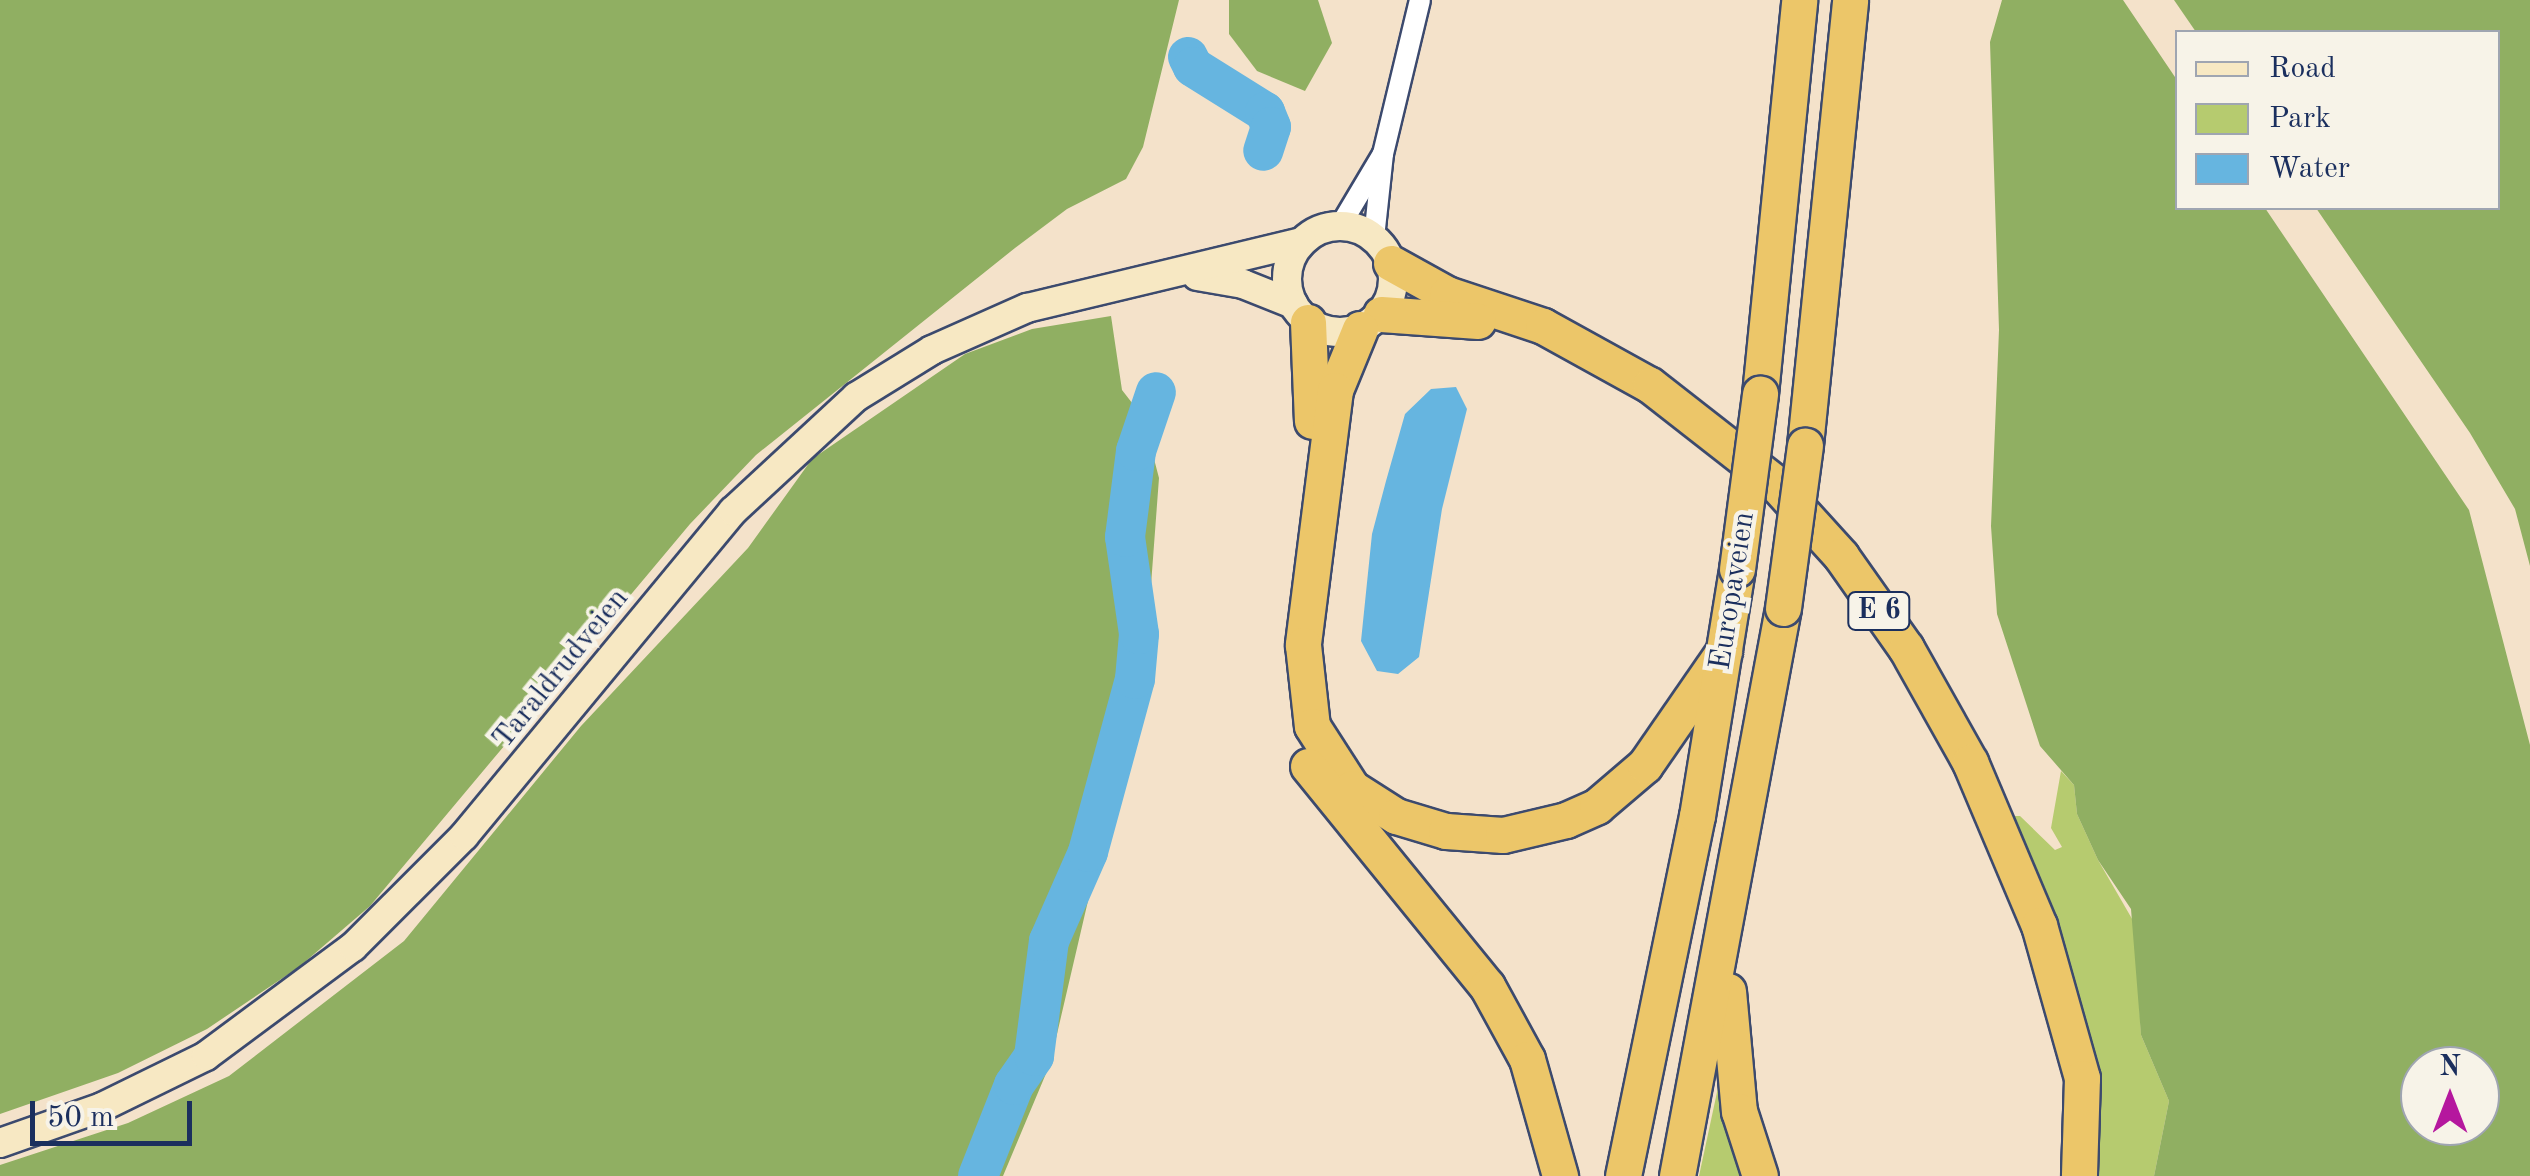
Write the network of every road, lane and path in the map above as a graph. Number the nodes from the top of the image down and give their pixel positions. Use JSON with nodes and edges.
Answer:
{"nodes":[{"id":1,"x":1420,"y":0,"type":"edge"},
{"id":2,"x":1799,"y":0,"type":"edge"},
{"id":3,"x":1850,"y":0,"type":"edge"},
{"id":4,"x":1384,"y":154,"type":"junction"},
{"id":5,"x":1340,"y":226,"type":"junction"},
{"id":6,"x":1302,"y":242,"type":"junction"},
{"id":7,"x":1382,"y":250,"type":"junction"},
{"id":8,"x":1186,"y":274,"type":"junction"},
{"id":9,"x":1301,"y":313,"type":"junction"},
{"id":10,"x":1370,"y":322,"type":"junction"},
{"id":11,"x":1724,"y":651,"type":"junction"},
{"id":12,"x":1725,"y":944,"type":"junction"},
{"id":13,"x":0,"y":1143,"type":"edge"},
{"id":14,"x":1560,"y":1176,"type":"edge"},
{"id":15,"x":1623,"y":1176,"type":"edge"},
{"id":16,"x":1677,"y":1176,"type":"edge"},
{"id":17,"x":1760,"y":1176,"type":"edge"},
{"id":18,"x":2068,"y":1176,"type":"edge"},
{"id":19,"x":2078,"y":1176,"type":"edge"}],
"edges":[{"from":1,"to":4,"type":"street"},
{"from":2,"to":11,"type":"highway","name":"Europaveien","bridge":true},
{"from":3,"to":12,"type":"highway","name":"Europaveien","bridge":true},
{"from":4,"to":5,"type":"street"},
{"from":4,"to":7,"type":"street"},
{"from":5,"to":6,"type":"main road"},
{"from":5,"to":7,"type":"main road"},
{"from":6,"to":8,"type":"main road","name":"Taraldrudveien"},
{"from":6,"to":9,"type":"main road"},
{"from":7,"to":10,"type":"main road"},
{"from":7,"to":19,"type":"highway","number":"E 6"},
{"from":8,"to":9,"type":"main road","name":"Taraldrudveien"},
{"from":8,"to":13,"type":"main road","name":"Taraldrudveien"},
{"from":9,"to":10,"type":"main road"},
{"from":9,"to":14,"type":"highway"},
{"from":10,"to":11,"type":"highway"},
{"from":10,"to":18,"type":"highway","number":"E 6"},
{"from":11,"to":15,"type":"highway","name":"Europaveien"},
{"from":12,"to":16,"type":"highway","name":"Europaveien"},
{"from":12,"to":17,"type":"highway"}]}
